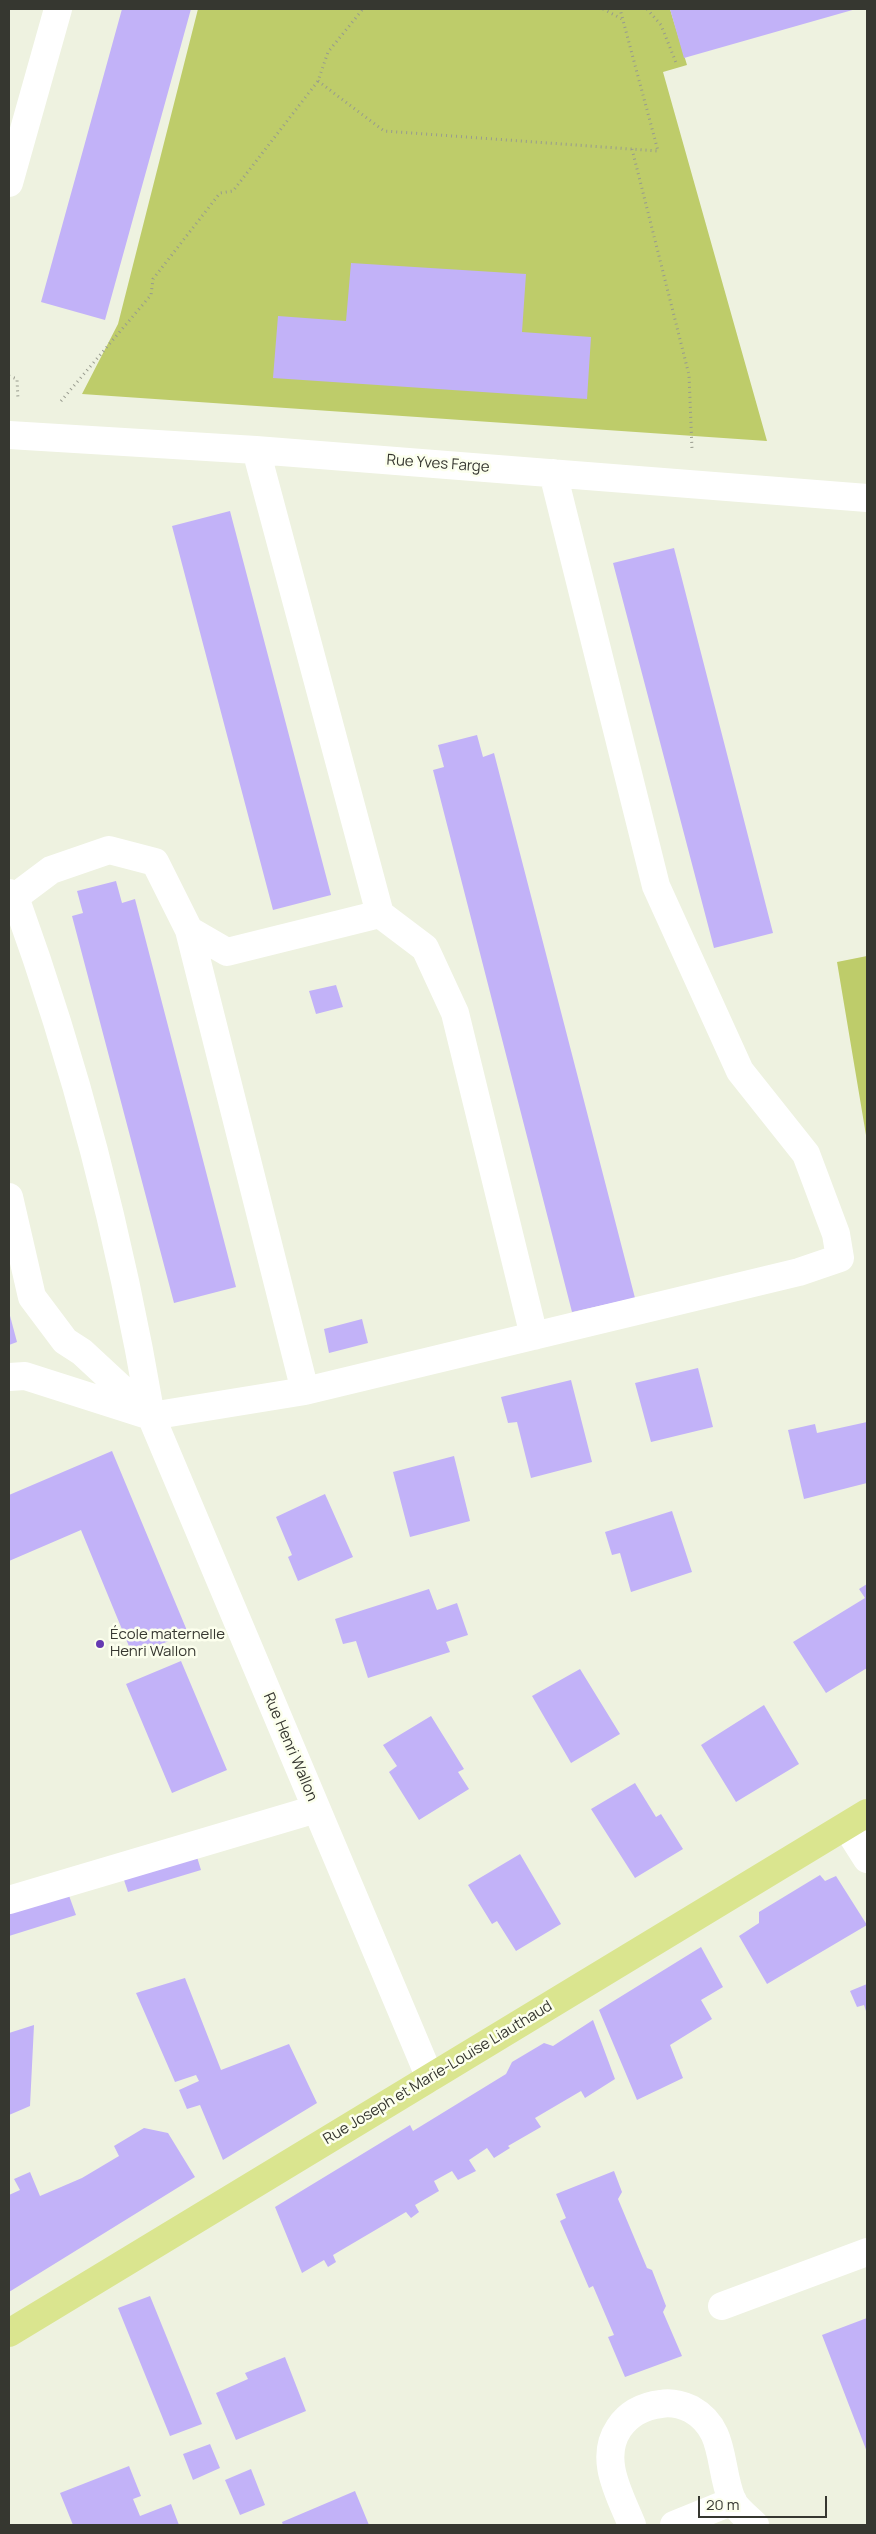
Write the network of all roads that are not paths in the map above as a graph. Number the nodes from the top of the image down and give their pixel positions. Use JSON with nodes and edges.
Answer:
{"nodes":[{"id":1,"x":58,"y":9,"type":"edge"},
{"id":2,"x":9,"y":184,"type":"edge"},
{"id":3,"x":9,"y":435,"type":"edge"},
{"id":4,"x":256,"y":450,"type":"junction"},
{"id":5,"x":553,"y":473,"type":"junction"},
{"id":6,"x":867,"y":498,"type":"edge"},
{"id":7,"x":12,"y":895,"type":"edge"},
{"id":8,"x":380,"y":914,"type":"junction"},
{"id":9,"x":189,"y":930,"type":"junction"},
{"id":10,"x":9,"y":1197,"type":"edge"},
{"id":11,"x":534,"y":1336,"type":"junction"},
{"id":12,"x":9,"y":1376,"type":"edge"},
{"id":13,"x":305,"y":1391,"type":"junction"},
{"id":14,"x":151,"y":1416,"type":"junction"},
{"id":15,"x":316,"y":1809,"type":"junction"},
{"id":16,"x":856,"y":1819,"type":"edge"},
{"id":17,"x":867,"y":1859,"type":"edge"},
{"id":18,"x":9,"y":1900,"type":"edge"},
{"id":19,"x":430,"y":2078,"type":"junction"},
{"id":20,"x":867,"y":2252,"type":"edge"},
{"id":21,"x":722,"y":2306,"type":"dead end"},
{"id":22,"x":9,"y":2332,"type":"edge"},
{"id":23,"x":732,"y":2501,"type":"junction"},
{"id":24,"x":632,"y":2525,"type":"edge"},
{"id":25,"x":674,"y":2525,"type":"edge"},
{"id":26,"x":755,"y":2525,"type":"edge"}],
"edges":[{"from":1,"to":2,"type":"street"},
{"from":3,"to":4,"type":"street","name":"Rue Yves Farge"},
{"from":4,"to":5,"type":"street","name":"Rue Yves Farge"},
{"from":4,"to":8,"type":"street"},
{"from":5,"to":6,"type":"street","name":"Rue Yves Farge"},
{"from":5,"to":11,"type":"street"},
{"from":7,"to":9,"type":"street"},
{"from":7,"to":14,"type":"street"},
{"from":8,"to":9,"type":"street"},
{"from":8,"to":11,"type":"street"},
{"from":9,"to":13,"type":"street"},
{"from":10,"to":14,"type":"street"},
{"from":11,"to":13,"type":"street"},
{"from":12,"to":14,"type":"street"},
{"from":13,"to":14,"type":"street"},
{"from":14,"to":15,"type":"street","name":"Rue Henri Wallon"},
{"from":15,"to":18,"type":"street"},
{"from":15,"to":19,"type":"street","name":"Rue Henri Wallon"},
{"from":16,"to":17,"type":"street"},
{"from":16,"to":19,"type":"main road","name":"Rue Joseph et Marie-Louise Liauthaud"},
{"from":19,"to":22,"type":"main road","name":"Rue Joseph et Marie-Louise Liauthaud"},
{"from":20,"to":21,"type":"street"},
{"from":23,"to":24,"type":"street"},
{"from":23,"to":25,"type":"street"},
{"from":23,"to":26,"type":"street"}]}
